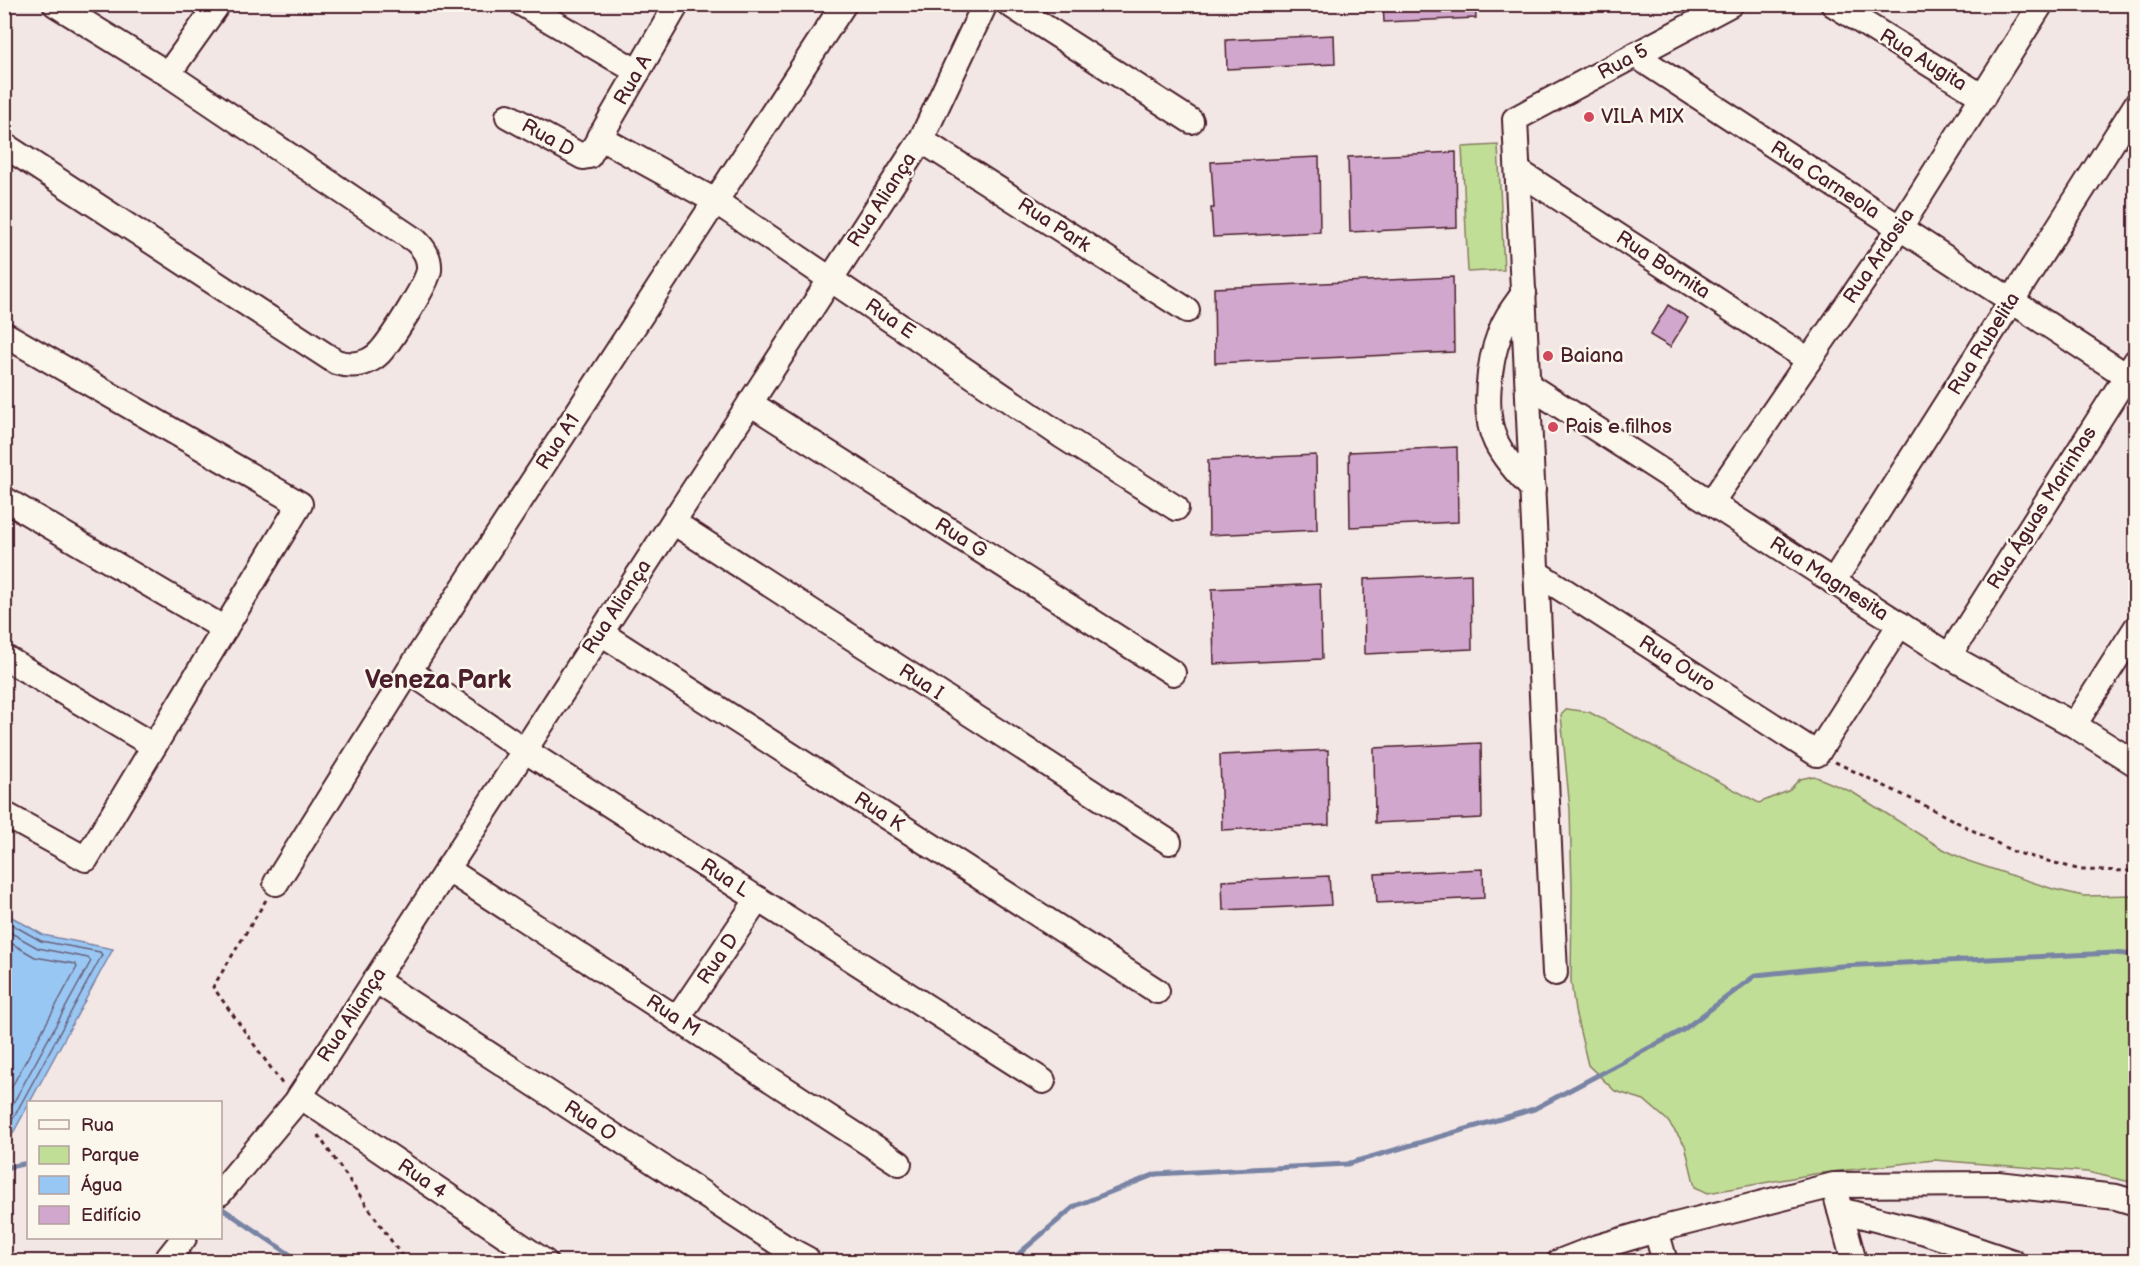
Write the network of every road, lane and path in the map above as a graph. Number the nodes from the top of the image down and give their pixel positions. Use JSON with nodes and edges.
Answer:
{"nodes":[{"id":1,"x":55,"y":4,"type":"edge"},
{"id":2,"x":218,"y":4,"type":"edge"},
{"id":3,"x":522,"y":4,"type":"edge"},
{"id":4,"x":676,"y":4,"type":"edge"},
{"id":5,"x":844,"y":4,"type":"edge"},
{"id":6,"x":985,"y":4,"type":"edge"},
{"id":7,"x":1009,"y":4,"type":"edge"},
{"id":8,"x":1731,"y":4,"type":"edge"},
{"id":9,"x":1833,"y":4,"type":"edge"},
{"id":10,"x":2041,"y":4,"type":"edge"},
{"id":11,"x":1635,"y":55,"type":"junction"},
{"id":12,"x":638,"y":72,"type":"junction"},
{"id":13,"x":168,"y":74,"type":"junction"},
{"id":14,"x":1983,"y":97,"type":"junction"},
{"id":15,"x":2136,"y":105,"type":"edge"},
{"id":16,"x":508,"y":116,"type":"dead end"},
{"id":17,"x":1191,"y":121,"type":"dead end"},
{"id":18,"x":921,"y":140,"type":"junction"},
{"id":19,"x":4,"y":145,"type":"edge"},
{"id":20,"x":594,"y":146,"type":"junction"},
{"id":21,"x":1518,"y":171,"type":"junction"},
{"id":22,"x":715,"y":201,"type":"junction"},
{"id":23,"x":1899,"y":229,"type":"junction"},
{"id":24,"x":831,"y":278,"type":"junction"},
{"id":25,"x":1524,"y":293,"type":"junction"},
{"id":26,"x":2011,"y":302,"type":"junction"},
{"id":27,"x":1187,"y":310,"type":"dead end"},
{"id":28,"x":4,"y":334,"type":"edge"},
{"id":29,"x":1809,"y":360,"type":"junction"},
{"id":30,"x":2132,"y":373,"type":"edge"},
{"id":31,"x":1489,"y":378,"type":"junction"},
{"id":32,"x":1528,"y":379,"type":"junction"},
{"id":33,"x":750,"y":403,"type":"junction"},
{"id":34,"x":1529,"y":413,"type":"junction"},
{"id":35,"x":1489,"y":415,"type":"junction"},
{"id":36,"x":1533,"y":489,"type":"junction"},
{"id":37,"x":4,"y":499,"type":"edge"},
{"id":38,"x":1711,"y":503,"type":"junction"},
{"id":39,"x":1176,"y":508,"type":"dead end"},
{"id":40,"x":673,"y":522,"type":"junction"},
{"id":41,"x":1537,"y":573,"type":"junction"},
{"id":42,"x":1833,"y":582,"type":"junction"},
{"id":43,"x":1900,"y":624,"type":"junction"},
{"id":44,"x":2136,"y":628,"type":"edge"},
{"id":45,"x":225,"y":629,"type":"junction"},
{"id":46,"x":600,"y":633,"type":"junction"},
{"id":47,"x":1950,"y":656,"type":"junction"},
{"id":48,"x":4,"y":657,"type":"edge"},
{"id":49,"x":409,"y":671,"type":"junction"},
{"id":50,"x":1173,"y":673,"type":"dead end"},
{"id":51,"x":2074,"y":725,"type":"junction"},
{"id":52,"x":154,"y":746,"type":"junction"},
{"id":53,"x":524,"y":750,"type":"junction"},
{"id":54,"x":1817,"y":754,"type":"junction"},
{"id":55,"x":2136,"y":764,"type":"edge"},
{"id":56,"x":4,"y":814,"type":"edge"},
{"id":57,"x":1169,"y":842,"type":"dead end"},
{"id":58,"x":447,"y":869,"type":"junction"},
{"id":59,"x":2136,"y":871,"type":"edge"},
{"id":60,"x":276,"y":883,"type":"joint"},
{"id":61,"x":758,"y":899,"type":"junction"},
{"id":62,"x":1555,"y":973,"type":"dead end"},
{"id":63,"x":375,"y":980,"type":"junction"},
{"id":64,"x":213,"y":987,"type":"dead end"},
{"id":65,"x":1157,"y":991,"type":"dead end"},
{"id":66,"x":678,"y":1019,"type":"junction"},
{"id":67,"x":1043,"y":1081,"type":"dead end"},
{"id":68,"x":300,"y":1096,"type":"junction"},
{"id":69,"x":899,"y":1163,"type":"dead end"},
{"id":70,"x":1834,"y":1185,"type":"junction"},
{"id":71,"x":226,"y":1186,"type":"edge"},
{"id":72,"x":2136,"y":1203,"type":"edge"},
{"id":73,"x":1840,"y":1210,"type":"junction"},
{"id":74,"x":1656,"y":1230,"type":"junction"},
{"id":75,"x":183,"y":1239,"type":"edge"},
{"id":76,"x":778,"y":1254,"type":"edge"},
{"id":77,"x":1597,"y":1255,"type":"edge"},
{"id":78,"x":807,"y":1259,"type":"dead end"},
{"id":79,"x":165,"y":1262,"type":"edge"},
{"id":80,"x":545,"y":1262,"type":"edge"},
{"id":81,"x":1559,"y":1262,"type":"edge"},
{"id":82,"x":1665,"y":1262,"type":"edge"},
{"id":83,"x":1854,"y":1262,"type":"edge"},
{"id":84,"x":2013,"y":1262,"type":"edge"}],
"edges":[{"from":1,"to":13,"type":"street"},
{"from":2,"to":13,"type":"street"},
{"from":3,"to":12,"type":"street"},
{"from":4,"to":12,"type":"street","name":"Rua A"},
{"from":5,"to":22,"type":"street","name":"Rua A1"},
{"from":6,"to":18,"type":"street","name":"Rua Aliança"},
{"from":7,"to":17,"type":"street"},
{"from":8,"to":11,"type":"street","name":"Rua 5"},
{"from":9,"to":14,"type":"street","name":"Rua Augita"},
{"from":10,"to":14,"type":"street","name":"Rua Ardosia"},
{"from":11,"to":21,"type":"street","name":"Rua 5"},
{"from":11,"to":23,"type":"street","name":"Rua Carneola"},
{"from":12,"to":20,"type":"street","name":"Rua A"},
{"from":13,"to":19,"type":"street"},
{"from":14,"to":23,"type":"street","name":"Rua Ardosia"},
{"from":15,"to":26,"type":"street","name":"Rua Rubelita"},
{"from":16,"to":20,"type":"street","name":"Rua D"},
{"from":18,"to":24,"type":"street","name":"Rua Aliança"},
{"from":18,"to":27,"type":"street","name":"Rua Park"},
{"from":20,"to":22,"type":"street","name":"Rua E"},
{"from":21,"to":25,"type":"street"},
{"from":21,"to":29,"type":"street","name":"Rua Bornita"},
{"from":22,"to":24,"type":"street","name":"Rua E"},
{"from":22,"to":49,"type":"street","name":"Rua A1"},
{"from":23,"to":26,"type":"street","name":"Rua Carneola"},
{"from":23,"to":29,"type":"street","name":"Rua Ardosia"},
{"from":24,"to":33,"type":"street","name":"Rua Aliança"},
{"from":24,"to":39,"type":"street","name":"Rua E"},
{"from":25,"to":31,"type":"street"},
{"from":25,"to":32,"type":"street"},
{"from":26,"to":30,"type":"street","name":"Rua Carneola"},
{"from":26,"to":42,"type":"street","name":"Rua Rubelita"},
{"from":28,"to":45,"type":"street"},
{"from":29,"to":38,"type":"street","name":"Rua Ardosia"},
{"from":30,"to":47,"type":"street","name":"Rua Águas Marinhas"},
{"from":31,"to":32,"type":"street"},
{"from":31,"to":35,"type":"street"},
{"from":32,"to":34,"type":"street"},
{"from":32,"to":38,"type":"street","name":"Rua Magnesita"},
{"from":33,"to":40,"type":"street","name":"Rua Aliança"},
{"from":33,"to":50,"type":"street","name":"Rua G"},
{"from":34,"to":35,"type":"street"},
{"from":34,"to":36,"type":"street"},
{"from":35,"to":36,"type":"street"},
{"from":36,"to":41,"type":"street"},
{"from":37,"to":45,"type":"street"},
{"from":38,"to":42,"type":"street","name":"Rua Magnesita"},
{"from":40,"to":46,"type":"street","name":"Rua Aliança"},
{"from":40,"to":57,"type":"street","name":"Rua I"},
{"from":41,"to":54,"type":"street","name":"Rua Ouro"},
{"from":41,"to":62,"type":"street"},
{"from":42,"to":43,"type":"street","name":"Rua Magnesita"},
{"from":43,"to":47,"type":"street","name":"Rua Magnesita"},
{"from":43,"to":54,"type":"street"},
{"from":44,"to":51,"type":"street"},
{"from":45,"to":52,"type":"street"},
{"from":46,"to":53,"type":"street","name":"Rua Aliança"},
{"from":46,"to":65,"type":"street","name":"Rua K"},
{"from":47,"to":51,"type":"street","name":"Rua Magnesita"},
{"from":48,"to":52,"type":"street"},
{"from":49,"to":53,"type":"street","name":"Rua L"},
{"from":49,"to":60,"type":"street","name":"Rua A1"},
{"from":51,"to":55,"type":"street","name":"Rua Magnesita"},
{"from":52,"to":56,"type":"street"},
{"from":53,"to":58,"type":"street","name":"Rua Aliança"},
{"from":53,"to":61,"type":"street","name":"Rua L"},
{"from":54,"to":59,"type":"path"},
{"from":58,"to":63,"type":"street","name":"Rua Aliança"},
{"from":58,"to":66,"type":"street","name":"Rua M"},
{"from":60,"to":64,"type":"path"},
{"from":61,"to":66,"type":"street","name":"Rua D"},
{"from":61,"to":67,"type":"street","name":"Rua L"},
{"from":63,"to":68,"type":"street","name":"Rua Aliança"},
{"from":63,"to":76,"type":"street","name":"Rua O"},
{"from":66,"to":69,"type":"street","name":"Rua M"},
{"from":68,"to":71,"type":"street","name":"Rua Aliança"},
{"from":68,"to":80,"type":"street","name":"Rua 4"},
{"from":70,"to":72,"type":"street"},
{"from":70,"to":73,"type":"street"},
{"from":70,"to":74,"type":"street"},
{"from":73,"to":83,"type":"street"},
{"from":73,"to":84,"type":"street"},
{"from":74,"to":77,"type":"street"},
{"from":74,"to":82,"type":"street"},
{"from":75,"to":79,"type":"street"},
{"from":76,"to":78,"type":"street","name":"Rua O"},
{"from":77,"to":81,"type":"street"}]}
